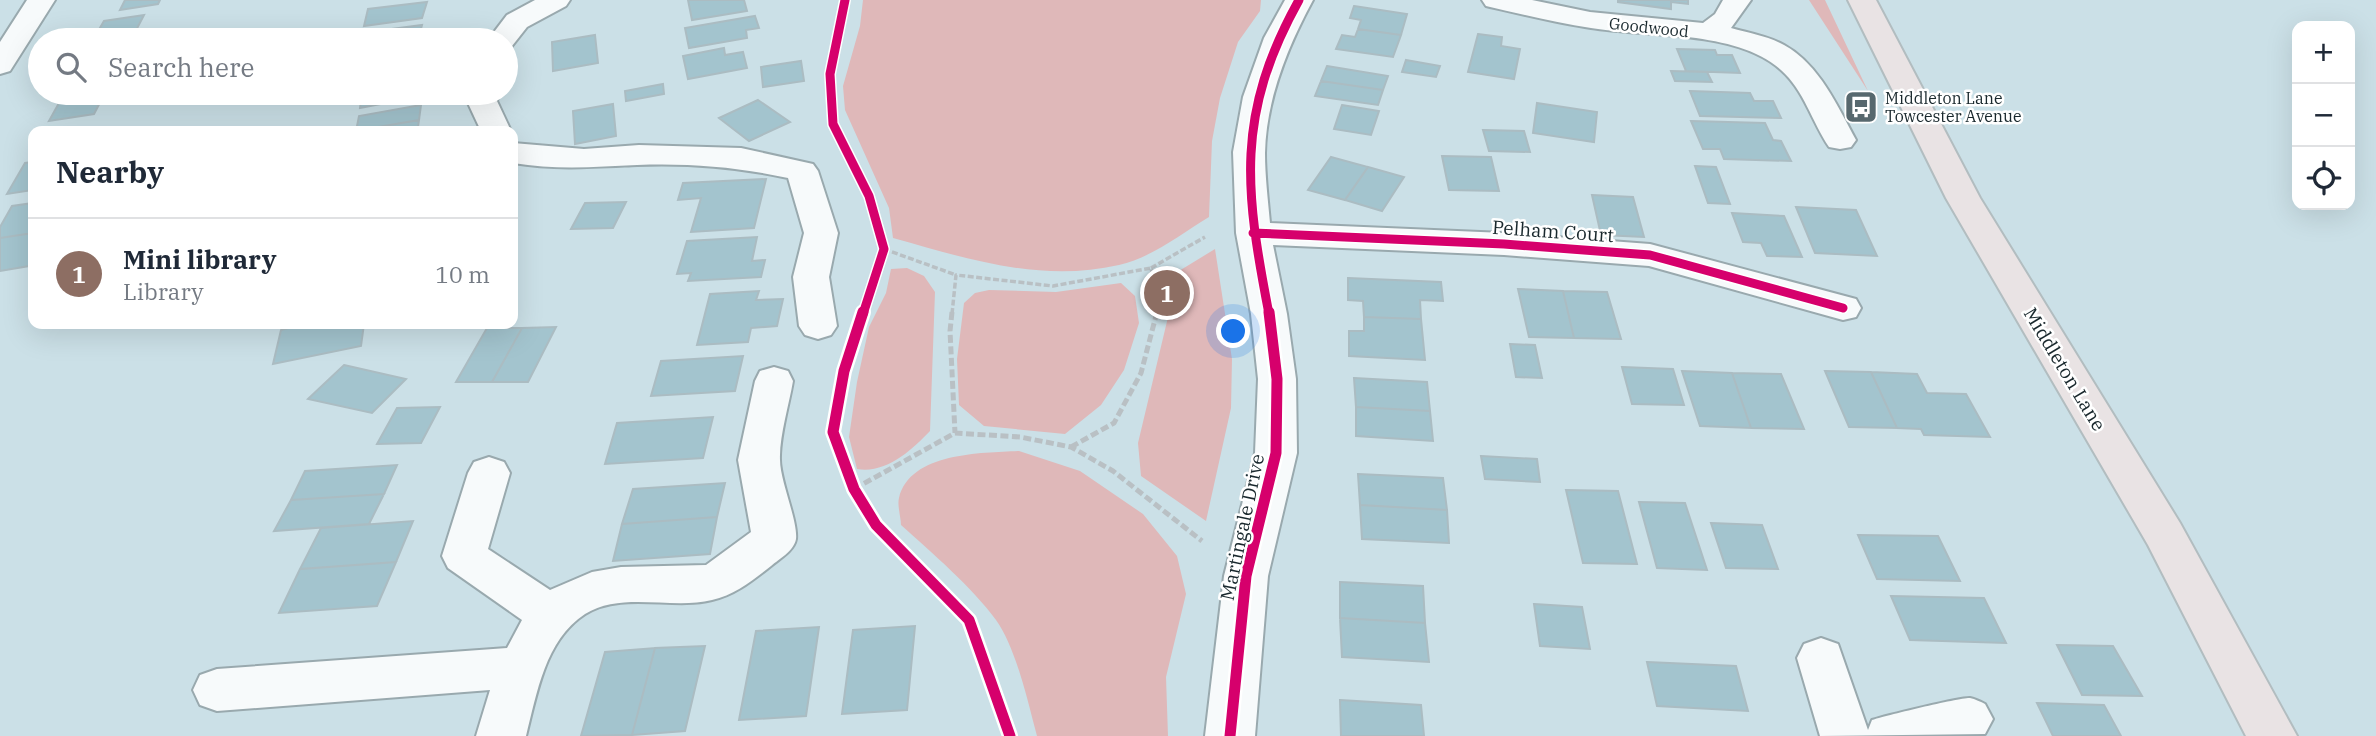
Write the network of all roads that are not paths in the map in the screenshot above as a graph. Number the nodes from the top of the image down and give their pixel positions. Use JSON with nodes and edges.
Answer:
{"nodes":[{"id":1,"x":41,"y":0,"type":"edge"},
{"id":2,"x":552,"y":0,"type":"edge"},
{"id":3,"x":1299,"y":0,"type":"edge"},
{"id":4,"x":1496,"y":0,"type":"edge"},
{"id":5,"x":1737,"y":0,"type":"edge"},
{"id":6,"x":1862,"y":0,"type":"edge"},
{"id":7,"x":1590,"y":20,"type":"junction"},
{"id":8,"x":511,"y":28,"type":"edge"},
{"id":9,"x":1708,"y":33,"type":"junction"},
{"id":10,"x":1587,"y":49,"type":"dead end"},
{"id":11,"x":0,"y":65,"type":"edge"},
{"id":12,"x":484,"y":105,"type":"edge"},
{"id":13,"x":494,"y":126,"type":"edge"},
{"id":14,"x":1840,"y":140,"type":"dead end"},
{"id":15,"x":518,"y":154,"type":"edge"},
{"id":16,"x":1253,"y":233,"type":"junction"},
{"id":17,"x":1843,"y":308,"type":"dead end"},
{"id":18,"x":818,"y":326,"type":"dead end"},
{"id":19,"x":774,"y":381,"type":"dead end"},
{"id":20,"x":489,"y":473,"type":"dead end"},
{"id":21,"x":552,"y":616,"type":"junction"},
{"id":22,"x":1821,"y":658,"type":"dead end"},
{"id":23,"x":520,"y":667,"type":"junction"},
{"id":24,"x":218,"y":690,"type":"dead end"},
{"id":25,"x":1968,"y":719,"type":"dead end"},
{"id":26,"x":501,"y":736,"type":"edge"},
{"id":27,"x":1230,"y":736,"type":"edge"},
{"id":28,"x":1845,"y":736,"type":"edge"},
{"id":29,"x":1889,"y":736,"type":"edge"},
{"id":30,"x":2272,"y":736,"type":"edge"}],
"edges":[{"from":1,"to":11,"type":"street"},
{"from":2,"to":8,"type":"street"},
{"from":3,"to":16,"type":"street","name":"Martingale Drive"},
{"from":4,"to":7,"type":"street","name":"Goodwood"},
{"from":5,"to":9,"type":"street"},
{"from":6,"to":30,"type":"main road","name":"Middleton Lane"},
{"from":7,"to":9,"type":"street","name":"Goodwood"},
{"from":7,"to":10,"type":"street","name":"Goodwood"},
{"from":9,"to":14,"type":"street","name":"Goodwood"},
{"from":12,"to":13,"type":"street"},
{"from":15,"to":18,"type":"street"},
{"from":16,"to":17,"type":"street","name":"Pelham Court"},
{"from":16,"to":27,"type":"street","name":"Martingale Drive"},
{"from":19,"to":21,"type":"street"},
{"from":20,"to":21,"type":"street"},
{"from":21,"to":23,"type":"street"},
{"from":22,"to":28,"type":"street"},
{"from":23,"to":24,"type":"street"},
{"from":23,"to":26,"type":"street"},
{"from":25,"to":29,"type":"street"}]}
